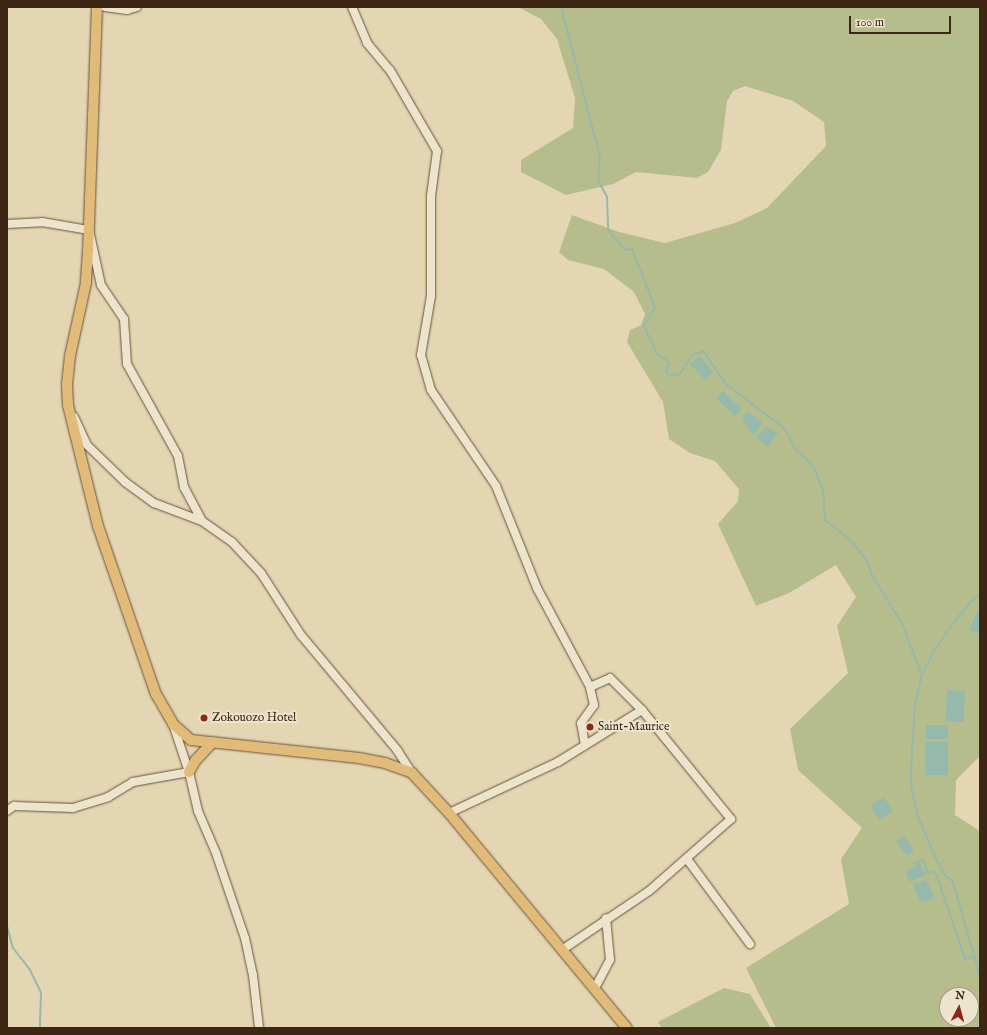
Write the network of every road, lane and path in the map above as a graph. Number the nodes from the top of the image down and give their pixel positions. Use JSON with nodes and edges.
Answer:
{"nodes":[{"id":1,"x":98,"y":7,"type":"edge"},
{"id":2,"x":105,"y":7,"type":"edge"},
{"id":3,"x":137,"y":7,"type":"edge"},
{"id":4,"x":352,"y":7,"type":"edge"},
{"id":5,"x":7,"y":224,"type":"edge"},
{"id":6,"x":89,"y":230,"type":"junction"},
{"id":7,"x":68,"y":405,"type":"junction"},
{"id":8,"x":202,"y":521,"type":"junction"},
{"id":9,"x":590,"y":687,"type":"junction"},
{"id":10,"x":642,"y":710,"type":"junction"},
{"id":11,"x":172,"y":724,"type":"junction"},
{"id":12,"x":213,"y":742,"type":"junction"},
{"id":13,"x":585,"y":745,"type":"junction"},
{"id":14,"x":189,"y":772,"type":"junction"},
{"id":15,"x":412,"y":773,"type":"junction"},
{"id":16,"x":7,"y":811,"type":"edge"},
{"id":17,"x":449,"y":813,"type":"junction"},
{"id":18,"x":687,"y":859,"type":"junction"},
{"id":19,"x":606,"y":918,"type":"junction"},
{"id":20,"x":750,"y":944,"type":"dead end"},
{"id":21,"x":562,"y":950,"type":"junction"},
{"id":22,"x":595,"y":988,"type":"junction"},
{"id":23,"x":259,"y":1028,"type":"edge"},
{"id":24,"x":627,"y":1028,"type":"edge"}],
"edges":[{"from":1,"to":6,"type":"main road"},
{"from":2,"to":3,"type":"street"},
{"from":4,"to":9,"type":"street"},
{"from":5,"to":6,"type":"street"},
{"from":6,"to":7,"type":"main road"},
{"from":6,"to":8,"type":"street"},
{"from":7,"to":8,"type":"street"},
{"from":7,"to":11,"type":"main road"},
{"from":8,"to":15,"type":"street"},
{"from":9,"to":10,"type":"street"},
{"from":9,"to":13,"type":"street"},
{"from":10,"to":13,"type":"street"},
{"from":10,"to":18,"type":"street"},
{"from":11,"to":12,"type":"main road"},
{"from":11,"to":14,"type":"street"},
{"from":12,"to":14,"type":"main road"},
{"from":12,"to":15,"type":"main road"},
{"from":13,"to":17,"type":"street"},
{"from":14,"to":16,"type":"street"},
{"from":14,"to":23,"type":"street"},
{"from":15,"to":17,"type":"main road"},
{"from":17,"to":21,"type":"main road"},
{"from":18,"to":19,"type":"street"},
{"from":18,"to":20,"type":"street"},
{"from":19,"to":21,"type":"street"},
{"from":19,"to":22,"type":"street"},
{"from":21,"to":22,"type":"main road"},
{"from":22,"to":24,"type":"main road"}]}
